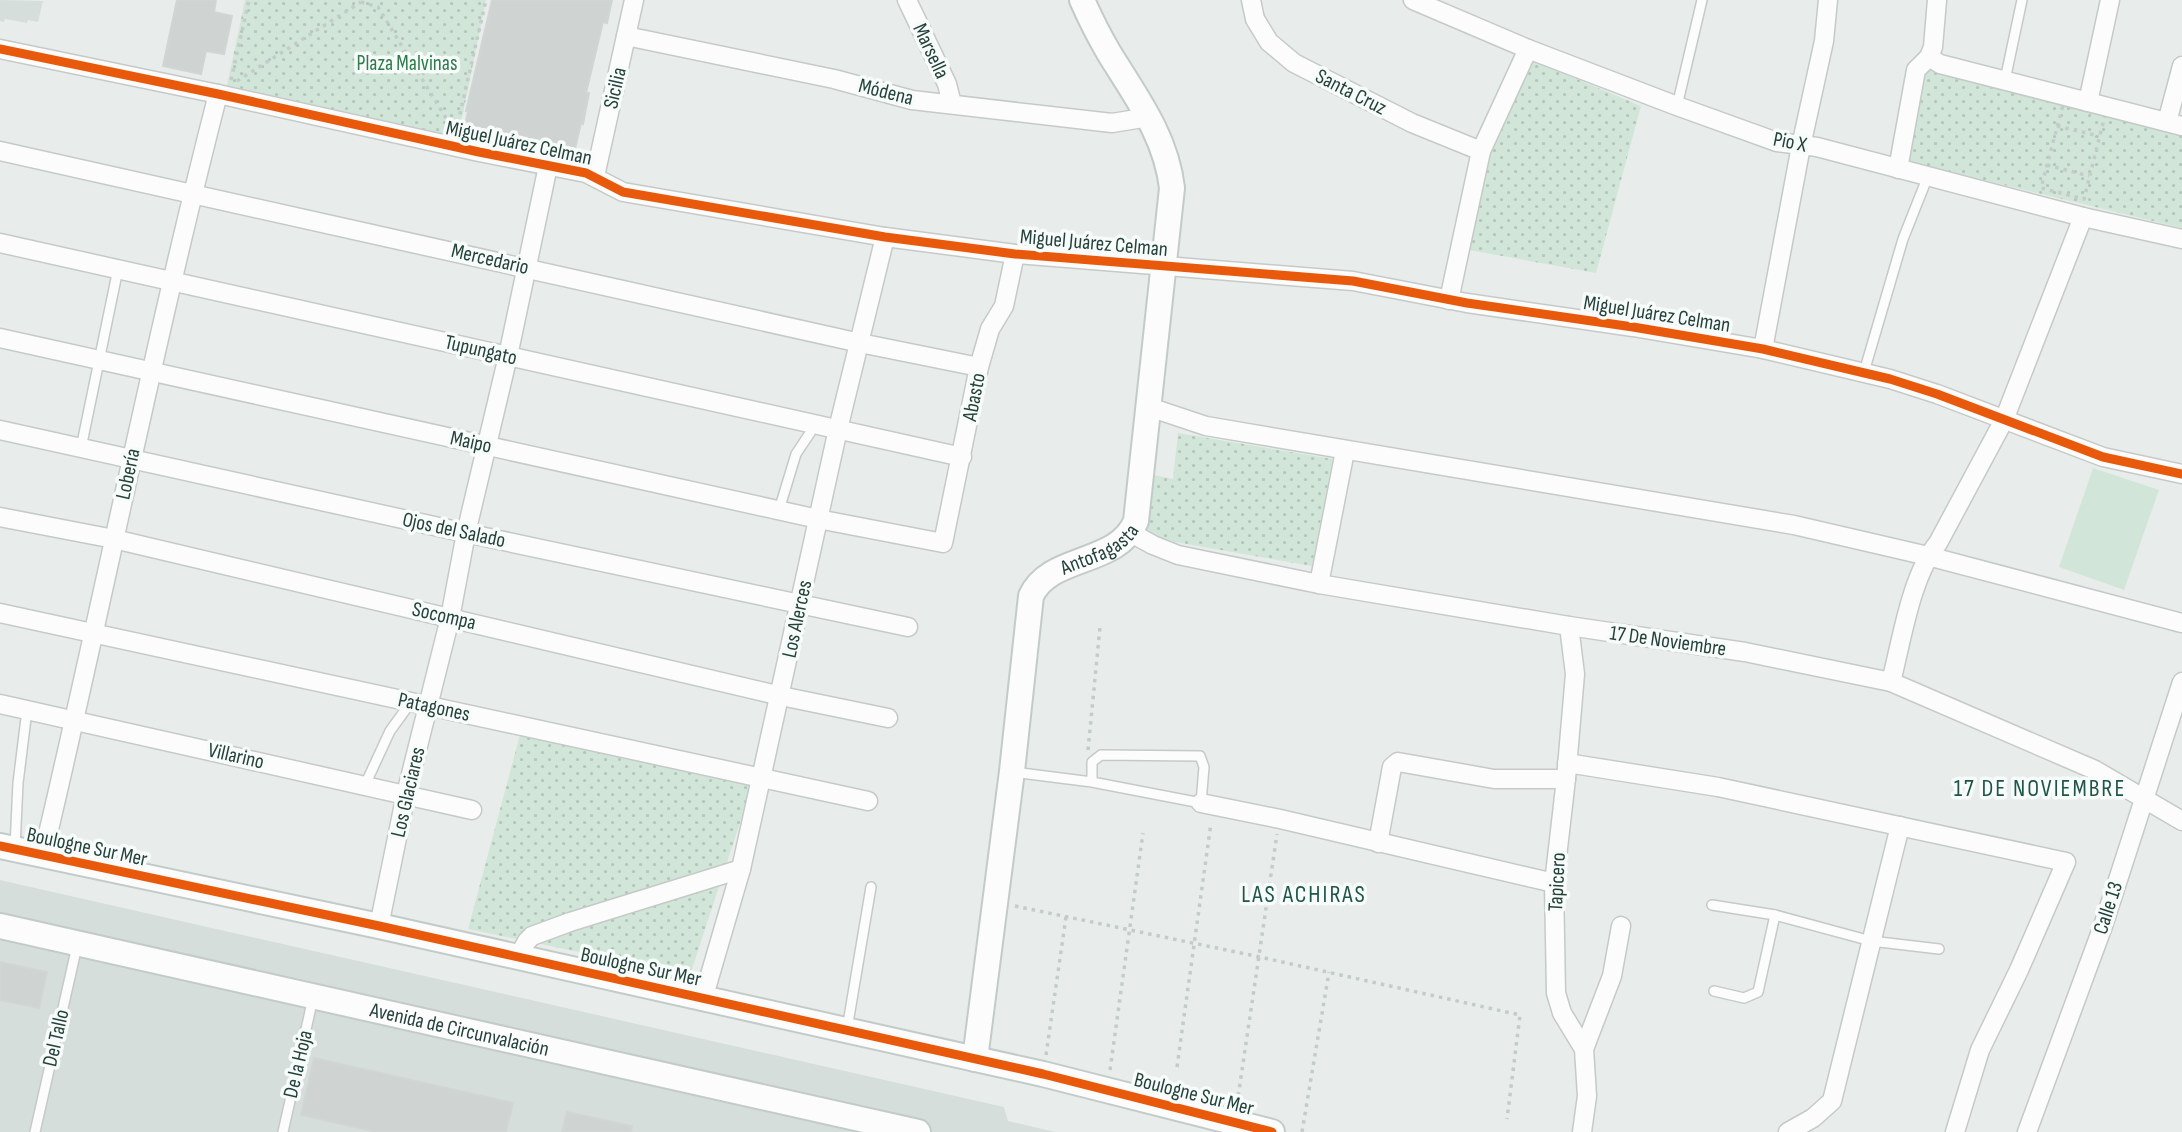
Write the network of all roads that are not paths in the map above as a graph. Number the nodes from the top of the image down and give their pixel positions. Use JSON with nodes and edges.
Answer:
{"nodes":[{"id":1,"x":634,"y":0,"type":"edge"},
{"id":2,"x":907,"y":0,"type":"edge"},
{"id":3,"x":1082,"y":0,"type":"edge"},
{"id":4,"x":1251,"y":0,"type":"edge"},
{"id":5,"x":1413,"y":0,"type":"edge"},
{"id":6,"x":1702,"y":0,"type":"edge"},
{"id":7,"x":1828,"y":0,"type":"edge"},
{"id":8,"x":1937,"y":0,"type":"edge"},
{"id":9,"x":2022,"y":0,"type":"edge"},
{"id":10,"x":2110,"y":0,"type":"edge"},
{"id":11,"x":626,"y":36,"type":"junction"},
{"id":12,"x":0,"y":49,"type":"edge"},
{"id":13,"x":1528,"y":49,"type":"junction"},
{"id":14,"x":1929,"y":57,"type":"junction"},
{"id":15,"x":2182,"y":66,"type":"edge"},
{"id":16,"x":2005,"y":80,"type":"junction"},
{"id":17,"x":218,"y":94,"type":"junction"},
{"id":18,"x":2088,"y":102,"type":"junction"},
{"id":19,"x":952,"y":104,"type":"junction"},
{"id":20,"x":1677,"y":106,"type":"junction"},
{"id":21,"x":1149,"y":117,"type":"junction"},
{"id":22,"x":2174,"y":124,"type":"edge"},
{"id":23,"x":1801,"y":146,"type":"junction"},
{"id":24,"x":0,"y":151,"type":"edge"},
{"id":25,"x":1481,"y":152,"type":"junction"},
{"id":26,"x":548,"y":166,"type":"junction"},
{"id":27,"x":1898,"y":169,"type":"junction"},
{"id":28,"x":594,"y":176,"type":"junction"},
{"id":29,"x":1927,"y":176,"type":"junction"},
{"id":30,"x":193,"y":192,"type":"junction"},
{"id":31,"x":2083,"y":217,"type":"junction"},
{"id":32,"x":885,"y":237,"type":"junction"},
{"id":33,"x":2182,"y":239,"type":"edge"},
{"id":34,"x":0,"y":243,"type":"edge"},
{"id":35,"x":1015,"y":254,"type":"junction"},
{"id":36,"x":525,"y":267,"type":"junction"},
{"id":37,"x":1164,"y":267,"type":"junction"},
{"id":38,"x":118,"y":269,"type":"junction"},
{"id":39,"x":172,"y":281,"type":"junction"},
{"id":40,"x":1449,"y":300,"type":"junction"},
{"id":41,"x":0,"y":338,"type":"edge"},
{"id":42,"x":860,"y":343,"type":"junction"},
{"id":43,"x":1763,"y":349,"type":"junction"},
{"id":44,"x":508,"y":356,"type":"junction"},
{"id":45,"x":99,"y":360,"type":"junction"},
{"id":46,"x":979,"y":367,"type":"junction"},
{"id":47,"x":150,"y":372,"type":"junction"},
{"id":48,"x":1864,"y":372,"type":"junction"},
{"id":49,"x":1149,"y":407,"type":"junction"},
{"id":50,"x":2004,"y":420,"type":"junction"},
{"id":51,"x":814,"y":423,"type":"junction"},
{"id":52,"x":838,"y":429,"type":"junction"},
{"id":53,"x":0,"y":430,"type":"edge"},
{"id":54,"x":485,"y":445,"type":"junction"},
{"id":55,"x":80,"y":448,"type":"junction"},
{"id":56,"x":1345,"y":451,"type":"junction"},
{"id":57,"x":962,"y":457,"type":"junction"},
{"id":58,"x":131,"y":459,"type":"junction"},
{"id":59,"x":2182,"y":474,"type":"edge"},
{"id":60,"x":779,"y":510,"type":"junction"},
{"id":61,"x":0,"y":517,"type":"edge"},
{"id":62,"x":818,"y":519,"type":"junction"},
{"id":63,"x":466,"y":533,"type":"junction"},
{"id":64,"x":1131,"y":533,"type":"junction"},
{"id":65,"x":114,"y":540,"type":"junction"},
{"id":66,"x":943,"y":543,"type":"joint"},
{"id":67,"x":1927,"y":556,"type":"junction"},
{"id":68,"x":1319,"y":584,"type":"junction"},
{"id":69,"x":800,"y":605,"type":"junction"},
{"id":70,"x":0,"y":613,"type":"edge"},
{"id":71,"x":450,"y":618,"type":"junction"},
{"id":72,"x":2182,"y":623,"type":"edge"},
{"id":73,"x":1569,"y":626,"type":"junction"},
{"id":74,"x":908,"y":627,"type":"dead end"},
{"id":75,"x":94,"y":634,"type":"junction"},
{"id":76,"x":1891,"y":682,"type":"junction"},
{"id":77,"x":2182,"y":682,"type":"edge"},
{"id":78,"x":781,"y":696,"type":"junction"},
{"id":79,"x":0,"y":704,"type":"edge"},
{"id":80,"x":420,"y":704,"type":"junction"},
{"id":81,"x":27,"y":710,"type":"junction"},
{"id":82,"x":888,"y":718,"type":"dead end"},
{"id":83,"x":75,"y":720,"type":"junction"},
{"id":84,"x":1012,"y":771,"type":"junction"},
{"id":85,"x":1567,"y":771,"type":"junction"},
{"id":86,"x":762,"y":776,"type":"junction"},
{"id":87,"x":1092,"y":782,"type":"junction"},
{"id":88,"x":365,"y":785,"type":"junction"},
{"id":89,"x":406,"y":794,"type":"junction"},
{"id":90,"x":2143,"y":799,"type":"junction"},
{"id":91,"x":868,"y":801,"type":"dead end"},
{"id":92,"x":1207,"y":804,"type":"junction"},
{"id":93,"x":472,"y":810,"type":"dead end"},
{"id":94,"x":2182,"y":821,"type":"edge"},
{"id":95,"x":1900,"y":826,"type":"junction"},
{"id":96,"x":1378,"y":843,"type":"junction"},
{"id":97,"x":8,"y":847,"type":"edge"},
{"id":98,"x":43,"y":855,"type":"junction"},
{"id":99,"x":741,"y":869,"type":"junction"},
{"id":100,"x":1554,"y":883,"type":"junction"},
{"id":101,"x":871,"y":887,"type":"dead end"},
{"id":102,"x":1712,"y":905,"type":"dead end"},
{"id":103,"x":1775,"y":915,"type":"junction"},
{"id":104,"x":0,"y":926,"type":"edge"},
{"id":105,"x":379,"y":926,"type":"junction"},
{"id":106,"x":1621,"y":926,"type":"dead end"},
{"id":107,"x":1871,"y":941,"type":"junction"},
{"id":108,"x":77,"y":944,"type":"junction"},
{"id":109,"x":1939,"y":949,"type":"dead end"},
{"id":110,"x":517,"y":958,"type":"junction"},
{"id":111,"x":1714,"y":991,"type":"dead end"},
{"id":112,"x":313,"y":997,"type":"junction"},
{"id":113,"x":703,"y":999,"type":"junction"},
{"id":114,"x":847,"y":1031,"type":"junction"},
{"id":115,"x":1584,"y":1049,"type":"junction"},
{"id":116,"x":975,"y":1059,"type":"junction"},
{"id":117,"x":35,"y":1132,"type":"edge"},
{"id":118,"x":283,"y":1132,"type":"edge"},
{"id":119,"x":918,"y":1132,"type":"edge"},
{"id":120,"x":1272,"y":1132,"type":"edge"},
{"id":121,"x":1582,"y":1132,"type":"edge"},
{"id":122,"x":1788,"y":1132,"type":"edge"},
{"id":123,"x":1955,"y":1132,"type":"edge"},
{"id":124,"x":2027,"y":1132,"type":"edge"}],
"edges":[{"from":1,"to":11,"type":"street","name":"Sicilia"},
{"from":2,"to":19,"type":"street","name":"Marsella"},
{"from":3,"to":21,"type":"street","name":"Antofagasta"},
{"from":4,"to":25,"type":"street","name":"Santa Cruz"},
{"from":5,"to":13,"type":"street","name":"Pio X"},
{"from":6,"to":20,"type":"lane"},
{"from":7,"to":23,"type":"street"},
{"from":8,"to":14,"type":"street"},
{"from":9,"to":16,"type":"lane"},
{"from":10,"to":18,"type":"street"},
{"from":11,"to":19,"type":"street","name":"Módena"},
{"from":11,"to":28,"type":"street","name":"Sicilia"},
{"from":12,"to":17,"type":"street","name":"Miguel Juárez Celman"},
{"from":13,"to":20,"type":"street","name":"Pio X"},
{"from":13,"to":25,"type":"street"},
{"from":14,"to":16,"type":"street"},
{"from":14,"to":27,"type":"street"},
{"from":15,"to":22,"type":"street"},
{"from":16,"to":18,"type":"street"},
{"from":17,"to":26,"type":"street","name":"Miguel Juárez Celman"},
{"from":17,"to":30,"type":"street","name":"Lobería"},
{"from":18,"to":22,"type":"street"},
{"from":19,"to":21,"type":"street","name":"Módena"},
{"from":20,"to":23,"type":"street","name":"Pio X"},
{"from":21,"to":37,"type":"street","name":"Antofagasta"},
{"from":23,"to":27,"type":"street","name":"Pio X"},
{"from":23,"to":43,"type":"street"},
{"from":24,"to":30,"type":"street","name":"Mercedario"},
{"from":25,"to":40,"type":"street"},
{"from":26,"to":28,"type":"street","name":"Miguel Juárez Celman"},
{"from":26,"to":36,"type":"street","name":"Los Glaciares"},
{"from":27,"to":29,"type":"street","name":"Pio X"},
{"from":28,"to":32,"type":"street","name":"Miguel Juárez Celman"},
{"from":29,"to":31,"type":"street","name":"Pio X"},
{"from":29,"to":48,"type":"lane"},
{"from":30,"to":36,"type":"street","name":"Mercedario"},
{"from":30,"to":39,"type":"street","name":"Lobería"},
{"from":31,"to":33,"type":"street","name":"Pio X"},
{"from":31,"to":50,"type":"street"},
{"from":32,"to":35,"type":"street","name":"Miguel Juárez Celman"},
{"from":32,"to":42,"type":"street","name":"Los Alerces"},
{"from":34,"to":38,"type":"street","name":"Tupungato"},
{"from":35,"to":37,"type":"street","name":"Miguel Juárez Celman"},
{"from":35,"to":46,"type":"street","name":"Abasto"},
{"from":36,"to":42,"type":"street","name":"Mercedario"},
{"from":36,"to":44,"type":"street","name":"Los Glaciares"},
{"from":37,"to":40,"type":"street","name":"Miguel Juárez Celman"},
{"from":37,"to":49,"type":"street","name":"Antofagasta"},
{"from":38,"to":39,"type":"street","name":"Tupungato"},
{"from":38,"to":45,"type":"lane"},
{"from":39,"to":44,"type":"street","name":"Tupungato"},
{"from":39,"to":47,"type":"street","name":"Lobería"},
{"from":40,"to":43,"type":"street","name":"Miguel Juárez Celman"},
{"from":41,"to":45,"type":"street","name":"Maipo"},
{"from":42,"to":46,"type":"street","name":"Mercedario"},
{"from":42,"to":52,"type":"street","name":"Los Alerces"},
{"from":43,"to":48,"type":"street","name":"Miguel Juárez Celman"},
{"from":44,"to":51,"type":"street","name":"Tupungato"},
{"from":44,"to":54,"type":"street","name":"Los Glaciares"},
{"from":45,"to":47,"type":"street","name":"Maipo"},
{"from":45,"to":55,"type":"lane"},
{"from":46,"to":57,"type":"street","name":"Abasto"},
{"from":47,"to":54,"type":"street","name":"Maipo"},
{"from":47,"to":58,"type":"street","name":"Lobería"},
{"from":48,"to":50,"type":"street","name":"Miguel Juárez Celman"},
{"from":49,"to":56,"type":"street"},
{"from":49,"to":64,"type":"street","name":"Antofagasta"},
{"from":50,"to":59,"type":"street","name":"Miguel Juárez Celman"},
{"from":50,"to":67,"type":"street"},
{"from":51,"to":52,"type":"street","name":"Tupungato"},
{"from":51,"to":60,"type":"lane"},
{"from":52,"to":57,"type":"street","name":"Tupungato"},
{"from":52,"to":62,"type":"street","name":"Los Alerces"},
{"from":53,"to":55,"type":"street","name":"Ojos del Salado"},
{"from":54,"to":60,"type":"street","name":"Maipo"},
{"from":54,"to":63,"type":"street","name":"Los Glaciares"},
{"from":55,"to":58,"type":"street","name":"Ojos del Salado"},
{"from":56,"to":67,"type":"street"},
{"from":56,"to":68,"type":"street"},
{"from":57,"to":66,"type":"street","name":"Abasto"},
{"from":58,"to":63,"type":"street","name":"Ojos del Salado"},
{"from":58,"to":65,"type":"street","name":"Lobería"},
{"from":60,"to":62,"type":"street","name":"Maipo"},
{"from":61,"to":65,"type":"street","name":"Socompa"},
{"from":62,"to":66,"type":"street","name":"Maipo"},
{"from":62,"to":69,"type":"street","name":"Los Alerces"},
{"from":63,"to":69,"type":"street","name":"Ojos del Salado"},
{"from":63,"to":71,"type":"street","name":"Los Glaciares"},
{"from":64,"to":68,"type":"street","name":"17 De Noviembre"},
{"from":64,"to":84,"type":"street","name":"Antofagasta"},
{"from":65,"to":71,"type":"street","name":"Socompa"},
{"from":65,"to":75,"type":"street","name":"Lobería"},
{"from":67,"to":72,"type":"street"},
{"from":67,"to":76,"type":"street"},
{"from":68,"to":73,"type":"street","name":"17 De Noviembre"},
{"from":69,"to":74,"type":"street","name":"Ojos del Salado"},
{"from":69,"to":78,"type":"street","name":"Los Alerces"},
{"from":70,"to":75,"type":"street","name":"Patagones"},
{"from":71,"to":78,"type":"street","name":"Socompa"},
{"from":71,"to":80,"type":"street","name":"Los Glaciares"},
{"from":73,"to":76,"type":"street","name":"17 De Noviembre"},
{"from":73,"to":85,"type":"street","name":"Tapicero"},
{"from":75,"to":80,"type":"street","name":"Patagones"},
{"from":75,"to":83,"type":"street","name":"Lobería"},
{"from":76,"to":90,"type":"street","name":"17 De Noviembre"},
{"from":77,"to":90,"type":"street","name":"Calle 13"},
{"from":78,"to":82,"type":"street","name":"Socompa"},
{"from":78,"to":86,"type":"street","name":"Los Alerces"},
{"from":79,"to":81,"type":"street","name":"Villarino"},
{"from":80,"to":86,"type":"street","name":"Patagones"},
{"from":80,"to":88,"type":"lane"},
{"from":80,"to":89,"type":"street","name":"Los Glaciares"},
{"from":81,"to":83,"type":"street","name":"Villarino"},
{"from":81,"to":97,"type":"lane"},
{"from":83,"to":88,"type":"street","name":"Villarino"},
{"from":83,"to":98,"type":"street","name":"Lobería"},
{"from":84,"to":87,"type":"lane"},
{"from":84,"to":116,"type":"street","name":"Antofagasta"},
{"from":85,"to":95,"type":"street"},
{"from":85,"to":96,"type":"street"},
{"from":85,"to":100,"type":"street","name":"Tapicero"},
{"from":86,"to":91,"type":"street","name":"Patagones"},
{"from":86,"to":99,"type":"street","name":"Los Alerces"},
{"from":87,"to":92,"type":"lane"},
{"from":87,"to":92,"type":"lane"},
{"from":88,"to":89,"type":"street","name":"Villarino"},
{"from":89,"to":93,"type":"street","name":"Villarino"},
{"from":89,"to":105,"type":"street","name":"Los Glaciares"},
{"from":90,"to":94,"type":"street","name":"17 De Noviembre"},
{"from":90,"to":124,"type":"street","name":"Calle 13"},
{"from":92,"to":96,"type":"street"},
{"from":95,"to":107,"type":"street"},
{"from":95,"to":123,"type":"street"},
{"from":96,"to":100,"type":"street"},
{"from":97,"to":98,"type":"street","name":"Boulogne Sur Mer"},
{"from":98,"to":105,"type":"street","name":"Boulogne Sur Mer"},
{"from":99,"to":110,"type":"street"},
{"from":99,"to":113,"type":"street","name":"Los Alerces"},
{"from":100,"to":115,"type":"street","name":"Tapicero"},
{"from":101,"to":114,"type":"lane"},
{"from":102,"to":103,"type":"lane"},
{"from":103,"to":107,"type":"lane"},
{"from":103,"to":111,"type":"lane"},
{"from":104,"to":108,"type":"street","name":"Avenida de Circunvalación"},
{"from":105,"to":110,"type":"street","name":"Boulogne Sur Mer"},
{"from":106,"to":115,"type":"street"},
{"from":107,"to":109,"type":"lane"},
{"from":107,"to":122,"type":"street"},
{"from":108,"to":112,"type":"street","name":"Avenida de Circunvalación"},
{"from":108,"to":117,"type":"lane","name":"Del Tallo"},
{"from":110,"to":113,"type":"street","name":"Boulogne Sur Mer"},
{"from":112,"to":118,"type":"lane","name":"De la Hoja"},
{"from":112,"to":119,"type":"street","name":"Avenida de Circunvalación"},
{"from":113,"to":114,"type":"street","name":"Boulogne Sur Mer"},
{"from":114,"to":116,"type":"street","name":"Boulogne Sur Mer"},
{"from":115,"to":121,"type":"street","name":"Tapicero"},
{"from":116,"to":120,"type":"street","name":"Boulogne Sur Mer"}]}
